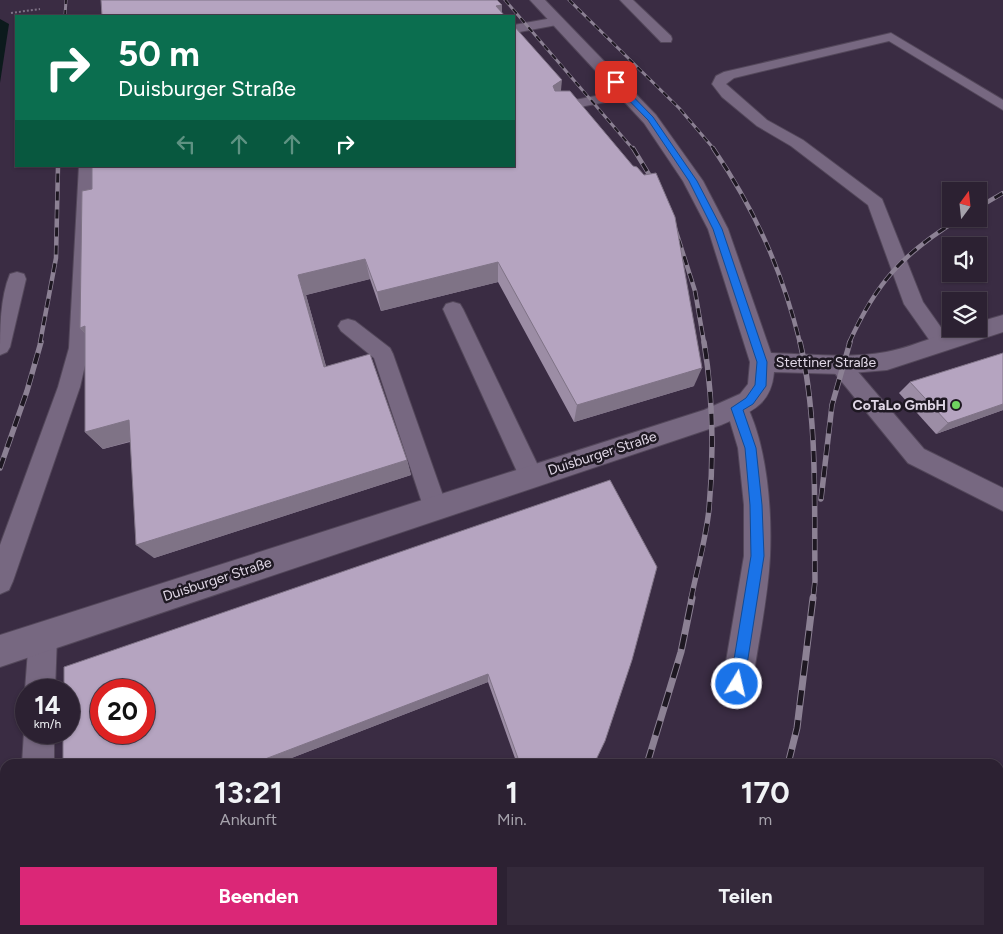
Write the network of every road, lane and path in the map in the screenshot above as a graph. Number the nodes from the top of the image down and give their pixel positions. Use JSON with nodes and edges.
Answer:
{"nodes":[{"id":1,"x":537,"y":0,"type":"edge"},
{"id":2,"x":626,"y":0,"type":"edge"},
{"id":3,"x":40,"y":9,"type":"dead end"},
{"id":4,"x":11,"y":14,"type":"dead end"},
{"id":5,"x":558,"y":21,"type":"junction"},
{"id":6,"x":516,"y":33,"type":"edge"},
{"id":7,"x":666,"y":39,"type":"dead end"},
{"id":8,"x":562,"y":90,"type":"edge"},
{"id":9,"x":627,"y":94,"type":"junction"},
{"id":10,"x":566,"y":106,"type":"junction"},
{"id":11,"x":1003,"y":106,"type":"edge"},
{"id":12,"x":586,"y":120,"type":"edge"},
{"id":13,"x":87,"y":167,"type":"edge"},
{"id":14,"x":17,"y":279,"type":"dead end"},
{"id":15,"x":452,"y":309,"type":"dead end"},
{"id":16,"x":1003,"y":323,"type":"edge"},
{"id":17,"x":348,"y":326,"type":"dead end"},
{"id":18,"x":942,"y":343,"type":"junction"},
{"id":19,"x":0,"y":347,"type":"edge"},
{"id":20,"x":762,"y":362,"type":"junction"},
{"id":21,"x":840,"y":365,"type":"junction"},
{"id":22,"x":737,"y":408,"type":"junction"},
{"id":23,"x":531,"y":476,"type":"junction"},
{"id":24,"x":1003,"y":500,"type":"edge"},
{"id":25,"x":435,"y":507,"type":"junction"},
{"id":26,"x":0,"y":581,"type":"edge"},
{"id":27,"x":43,"y":636,"type":"junction"},
{"id":28,"x":0,"y":651,"type":"edge"},
{"id":29,"x":41,"y":679,"type":"edge"},
{"id":30,"x":737,"y":684,"type":"dead end"},
{"id":31,"x":39,"y":744,"type":"edge"},
{"id":32,"x":38,"y":759,"type":"edge"}],
"edges":[{"from":1,"to":5,"type":"street","name":"Duisburger Straße"},
{"from":2,"to":7,"type":"lane"},
{"from":3,"to":4,"type":"path"},
{"from":5,"to":6,"type":"lane"},
{"from":5,"to":9,"type":"street","name":"Duisburger Straße"},
{"from":8,"to":10,"type":"lane"},
{"from":9,"to":10,"type":"lane"},
{"from":9,"to":20,"type":"street","name":"Duisburger Straße"},
{"from":10,"to":12,"type":"lane"},
{"from":11,"to":18,"type":"lane"},
{"from":13,"to":26,"type":"lane"},
{"from":14,"to":19,"type":"lane"},
{"from":15,"to":23,"type":"lane"},
{"from":16,"to":18,"type":"street","name":"Stettiner Straße"},
{"from":17,"to":25,"type":"lane"},
{"from":18,"to":21,"type":"street","name":"Stettiner Straße"},
{"from":20,"to":21,"type":"street","name":"Stettiner Straße"},
{"from":20,"to":22,"type":"street","name":"Duisburger Straße"},
{"from":21,"to":24,"type":"lane"},
{"from":22,"to":23,"type":"street","name":"Duisburger Straße"},
{"from":22,"to":30,"type":"lane"},
{"from":23,"to":25,"type":"street","name":"Duisburger Straße"},
{"from":25,"to":27,"type":"street","name":"Duisburger Straße"},
{"from":27,"to":28,"type":"street","name":"Duisburger Straße"},
{"from":27,"to":29,"type":"lane"},
{"from":31,"to":32,"type":"lane"}]}
